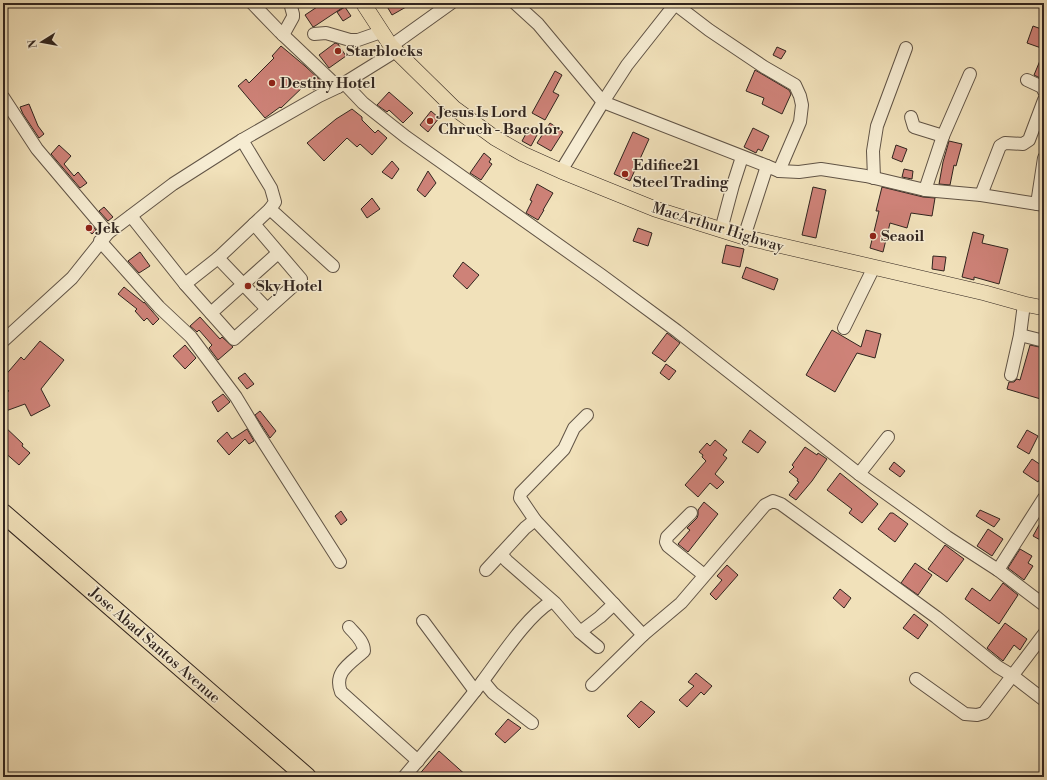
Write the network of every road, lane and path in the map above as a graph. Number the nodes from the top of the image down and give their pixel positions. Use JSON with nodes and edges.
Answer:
{"nodes":[{"id":1,"x":252,"y":3,"type":"edge"},
{"id":2,"x":290,"y":3,"type":"edge"},
{"id":3,"x":363,"y":3,"type":"edge"},
{"id":4,"x":451,"y":3,"type":"edge"},
{"id":5,"x":515,"y":3,"type":"edge"},
{"id":6,"x":675,"y":4,"type":"edge"},
{"id":7,"x":381,"y":32,"type":"junction"},
{"id":8,"x":314,"y":34,"type":"dead end"},
{"id":9,"x":283,"y":35,"type":"junction"},
{"id":10,"x":906,"y":48,"type":"dead end"},
{"id":11,"x":393,"y":49,"type":"junction"},
{"id":12,"x":970,"y":74,"type":"dead end"},
{"id":13,"x":1027,"y":80,"type":"dead end"},
{"id":14,"x":341,"y":85,"type":"junction"},
{"id":15,"x":1044,"y":91,"type":"edge"},
{"id":16,"x":3,"y":97,"type":"edge"},
{"id":17,"x":1044,"y":100,"type":"edge"},
{"id":18,"x":603,"y":102,"type":"junction"},
{"id":19,"x":911,"y":117,"type":"dead end"},
{"id":20,"x":943,"y":136,"type":"junction"},
{"id":21,"x":242,"y":140,"type":"junction"},
{"id":22,"x":742,"y":157,"type":"junction"},
{"id":23,"x":1044,"y":158,"type":"edge"},
{"id":24,"x":767,"y":166,"type":"junction"},
{"id":25,"x":560,"y":171,"type":"junction"},
{"id":26,"x":780,"y":171,"type":"junction"},
{"id":27,"x":874,"y":178,"type":"junction"},
{"id":28,"x":925,"y":190,"type":"junction"},
{"id":29,"x":981,"y":195,"type":"junction"},
{"id":30,"x":1040,"y":204,"type":"edge"},
{"id":31,"x":270,"y":209,"type":"junction"},
{"id":32,"x":131,"y":216,"type":"junction"},
{"id":33,"x":254,"y":224,"type":"junction"},
{"id":34,"x":721,"y":230,"type":"junction"},
{"id":35,"x":104,"y":237,"type":"junction"},
{"id":36,"x":744,"y":237,"type":"junction"},
{"id":37,"x":278,"y":253,"type":"junction"},
{"id":38,"x":218,"y":258,"type":"junction"},
{"id":39,"x":333,"y":266,"type":"dead end"},
{"id":40,"x":874,"y":267,"type":"junction"},
{"id":41,"x":185,"y":284,"type":"junction"},
{"id":42,"x":243,"y":284,"type":"junction"},
{"id":43,"x":1024,"y":304,"type":"junction"},
{"id":44,"x":1044,"y":308,"type":"edge"},
{"id":45,"x":267,"y":309,"type":"junction"},
{"id":46,"x":211,"y":313,"type":"junction"},
{"id":47,"x":844,"y":328,"type":"dead end"},
{"id":48,"x":1020,"y":335,"type":"junction"},
{"id":49,"x":3,"y":341,"type":"edge"},
{"id":50,"x":1044,"y":341,"type":"edge"},
{"id":51,"x":1011,"y":375,"type":"dead end"},
{"id":52,"x":587,"y":415,"type":"dead end"},
{"id":53,"x":888,"y":438,"type":"dead end"},
{"id":54,"x":859,"y":474,"type":"junction"},
{"id":55,"x":1044,"y":498,"type":"edge"},
{"id":56,"x":3,"y":513,"type":"edge"},
{"id":57,"x":691,"y":513,"type":"dead end"},
{"id":58,"x":535,"y":520,"type":"junction"},
{"id":59,"x":501,"y":554,"type":"junction"},
{"id":60,"x":340,"y":562,"type":"dead end"},
{"id":61,"x":486,"y":570,"type":"dead end"},
{"id":62,"x":998,"y":570,"type":"junction"},
{"id":63,"x":704,"y":575,"type":"junction"},
{"id":64,"x":552,"y":601,"type":"junction"},
{"id":65,"x":614,"y":604,"type":"junction"},
{"id":66,"x":1044,"y":605,"type":"edge"},
{"id":67,"x":423,"y":621,"type":"dead end"},
{"id":68,"x":348,"y":628,"type":"dead end"},
{"id":69,"x":580,"y":632,"type":"junction"},
{"id":70,"x":1044,"y":634,"type":"edge"},
{"id":71,"x":643,"y":635,"type":"junction"},
{"id":72,"x":598,"y":647,"type":"dead end"},
{"id":73,"x":1013,"y":676,"type":"junction"},
{"id":74,"x":916,"y":679,"type":"dead end"},
{"id":75,"x":483,"y":681,"type":"junction"},
{"id":76,"x":592,"y":685,"type":"dead end"},
{"id":77,"x":475,"y":691,"type":"junction"},
{"id":78,"x":1044,"y":700,"type":"edge"},
{"id":79,"x":532,"y":724,"type":"dead end"},
{"id":80,"x":418,"y":761,"type":"junction"},
{"id":81,"x":307,"y":777,"type":"edge"},
{"id":82,"x":404,"y":777,"type":"edge"}],
"edges":[{"from":1,"to":9,"type":"street"},
{"from":2,"to":9,"type":"street"},
{"from":3,"to":7,"type":"main road","name":"MacArthur Highway"},
{"from":4,"to":11,"type":"street"},
{"from":5,"to":18,"type":"street"},
{"from":6,"to":18,"type":"street"},
{"from":6,"to":26,"type":"street"},
{"from":7,"to":8,"type":"street"},
{"from":7,"to":11,"type":"main road","name":"MacArthur Highway"},
{"from":9,"to":14,"type":"street"},
{"from":10,"to":27,"type":"street"},
{"from":11,"to":14,"type":"street"},
{"from":11,"to":25,"type":"main road","name":"MacArthur Highway"},
{"from":12,"to":20,"type":"street"},
{"from":13,"to":15,"type":"street"},
{"from":14,"to":21,"type":"street"},
{"from":14,"to":54,"type":"street"},
{"from":16,"to":35,"type":"street"},
{"from":17,"to":29,"type":"street"},
{"from":18,"to":22,"type":"street"},
{"from":18,"to":25,"type":"street"},
{"from":19,"to":20,"type":"street"},
{"from":20,"to":28,"type":"street"},
{"from":21,"to":31,"type":"street"},
{"from":21,"to":32,"type":"street"},
{"from":22,"to":24,"type":"street"},
{"from":22,"to":34,"type":"street"},
{"from":23,"to":30,"type":"street"},
{"from":24,"to":26,"type":"street"},
{"from":24,"to":36,"type":"street"},
{"from":25,"to":34,"type":"main road","name":"MacArthur Highway"},
{"from":26,"to":27,"type":"street"},
{"from":27,"to":28,"type":"street"},
{"from":28,"to":29,"type":"street"},
{"from":29,"to":30,"type":"street"},
{"from":31,"to":33,"type":"street"},
{"from":31,"to":39,"type":"street"},
{"from":32,"to":35,"type":"street"},
{"from":32,"to":41,"type":"street"},
{"from":33,"to":37,"type":"street"},
{"from":33,"to":38,"type":"street"},
{"from":34,"to":36,"type":"main road","name":"MacArthur Highway"},
{"from":35,"to":49,"type":"street"},
{"from":35,"to":60,"type":"street"},
{"from":36,"to":40,"type":"main road","name":"MacArthur Highway"},
{"from":37,"to":42,"type":"street"},
{"from":37,"to":45,"type":"street"},
{"from":38,"to":41,"type":"street"},
{"from":38,"to":42,"type":"street"},
{"from":40,"to":43,"type":"main road","name":"MacArthur Highway"},
{"from":40,"to":47,"type":"street"},
{"from":41,"to":46,"type":"street"},
{"from":42,"to":45,"type":"street"},
{"from":42,"to":46,"type":"street"},
{"from":43,"to":44,"type":"main road","name":"MacArthur Highway"},
{"from":43,"to":48,"type":"street"},
{"from":45,"to":46,"type":"street"},
{"from":48,"to":50,"type":"street"},
{"from":48,"to":51,"type":"street"},
{"from":52,"to":58,"type":"street"},
{"from":53,"to":54,"type":"street"},
{"from":54,"to":62,"type":"street"},
{"from":55,"to":62,"type":"street"},
{"from":56,"to":81,"type":"highway","name":"Jose Abad Santos Avenue"},
{"from":57,"to":63,"type":"street"},
{"from":58,"to":59,"type":"street"},
{"from":58,"to":65,"type":"street"},
{"from":59,"to":61,"type":"street"},
{"from":59,"to":64,"type":"street"},
{"from":62,"to":66,"type":"street"},
{"from":63,"to":71,"type":"street"},
{"from":63,"to":73,"type":"street"},
{"from":64,"to":69,"type":"street"},
{"from":64,"to":75,"type":"street"},
{"from":65,"to":69,"type":"street"},
{"from":65,"to":71,"type":"street"},
{"from":67,"to":77,"type":"street"},
{"from":68,"to":80,"type":"street"},
{"from":69,"to":72,"type":"street"},
{"from":70,"to":73,"type":"street"},
{"from":71,"to":76,"type":"street"},
{"from":73,"to":74,"type":"street"},
{"from":73,"to":78,"type":"street"},
{"from":75,"to":77,"type":"street"},
{"from":75,"to":79,"type":"street"},
{"from":77,"to":80,"type":"street"},
{"from":80,"to":82,"type":"street"}]}
